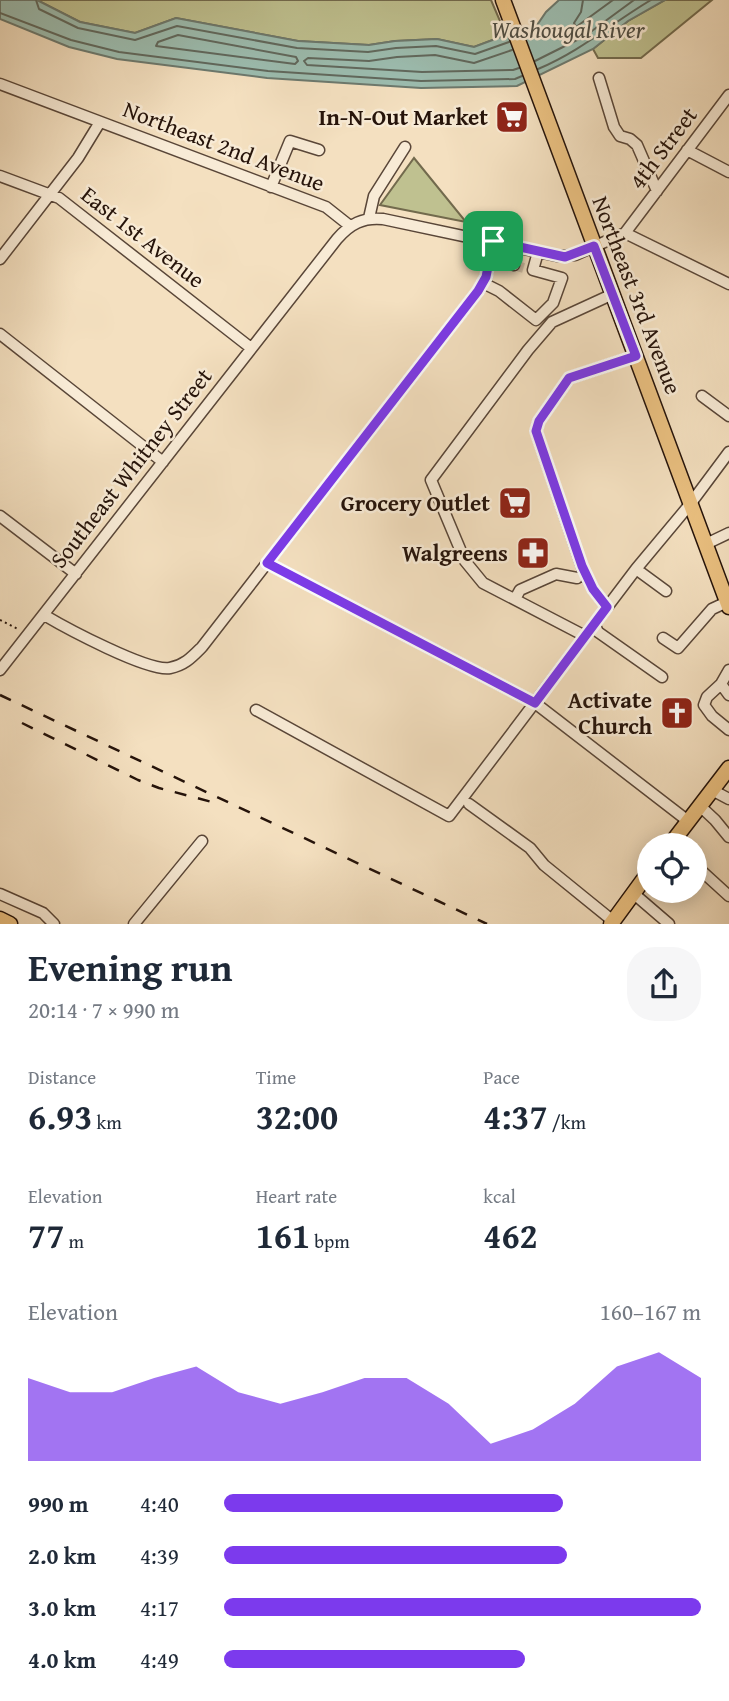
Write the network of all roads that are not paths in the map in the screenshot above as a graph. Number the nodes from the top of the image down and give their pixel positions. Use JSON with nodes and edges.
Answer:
{"nodes":[{"id":1,"x":503,"y":0,"type":"edge"},
{"id":2,"x":598,"y":78,"type":"dead end"},
{"id":3,"x":0,"y":84,"type":"edge"},
{"id":4,"x":729,"y":95,"type":"edge"},
{"id":5,"x":100,"y":122,"type":"junction"},
{"id":6,"x":405,"y":147,"type":"dead end"},
{"id":7,"x":319,"y":150,"type":"dead end"},
{"id":8,"x":688,"y":150,"type":"junction"},
{"id":9,"x":729,"y":172,"type":"edge"},
{"id":10,"x":0,"y":176,"type":"edge"},
{"id":11,"x":271,"y":187,"type":"junction"},
{"id":12,"x":657,"y":191,"type":"junction"},
{"id":13,"x":50,"y":194,"type":"junction"},
{"id":14,"x":369,"y":218,"type":"junction"},
{"id":15,"x":351,"y":226,"type":"junction"},
{"id":16,"x":625,"y":233,"type":"junction"},
{"id":17,"x":493,"y":241,"type":"junction"},
{"id":18,"x":594,"y":246,"type":"junction"},
{"id":19,"x":538,"y":252,"type":"junction"},
{"id":20,"x":490,"y":258,"type":"junction"},
{"id":21,"x":0,"y":259,"type":"edge"},
{"id":22,"x":514,"y":265,"type":"tunnel mouth"},
{"id":23,"x":483,"y":283,"type":"junction"},
{"id":24,"x":729,"y":284,"type":"edge"},
{"id":25,"x":613,"y":294,"type":"junction"},
{"id":26,"x":0,"y":334,"type":"edge"},
{"id":27,"x":251,"y":348,"type":"junction"},
{"id":28,"x":636,"y":356,"type":"junction"},
{"id":29,"x":702,"y":396,"type":"dead end"},
{"id":30,"x":729,"y":416,"type":"edge"},
{"id":31,"x":729,"y":452,"type":"edge"},
{"id":32,"x":163,"y":462,"type":"junction"},
{"id":33,"x":691,"y":503,"type":"junction"},
{"id":34,"x":0,"y":516,"type":"edge"},
{"id":35,"x":729,"y":533,"type":"edge"},
{"id":36,"x":706,"y":544,"type":"junction"},
{"id":37,"x":267,"y":563,"type":"junction"},
{"id":38,"x":636,"y":569,"type":"junction"},
{"id":39,"x":76,"y":574,"type":"junction"},
{"id":40,"x":577,"y":578,"type":"dead end"},
{"id":41,"x":724,"y":578,"type":"edge"},
{"id":42,"x":666,"y":591,"type":"dead end"},
{"id":43,"x":515,"y":599,"type":"junction"},
{"id":44,"x":728,"y":604,"type":"edge"},
{"id":45,"x":607,"y":607,"type":"junction"},
{"id":46,"x":44,"y":615,"type":"junction"},
{"id":47,"x":594,"y":624,"type":"junction"},
{"id":48,"x":585,"y":636,"type":"junction"},
{"id":49,"x":663,"y":638,"type":"dead end"},
{"id":50,"x":0,"y":670,"type":"edge"},
{"id":51,"x":729,"y":670,"type":"edge"},
{"id":52,"x":662,"y":677,"type":"dead end"},
{"id":53,"x":721,"y":684,"type":"junction"},
{"id":54,"x":729,"y":695,"type":"edge"},
{"id":55,"x":535,"y":703,"type":"junction"},
{"id":56,"x":256,"y":710,"type":"dead end"},
{"id":57,"x":729,"y":730,"type":"edge"},
{"id":58,"x":728,"y":770,"type":"edge"},
{"id":59,"x":712,"y":790,"type":"junction"},
{"id":60,"x":729,"y":799,"type":"edge"},
{"id":61,"x":469,"y":804,"type":"dead end"},
{"id":62,"x":700,"y":806,"type":"junction"},
{"id":63,"x":688,"y":821,"type":"junction"},
{"id":64,"x":682,"y":833,"type":"edge"},
{"id":65,"x":729,"y":837,"type":"edge"},
{"id":66,"x":202,"y":841,"type":"dead end"},
{"id":67,"x":707,"y":876,"type":"edge"},
{"id":68,"x":637,"y":888,"type":"edge"},
{"id":69,"x":633,"y":893,"type":"junction"},
{"id":70,"x":0,"y":894,"type":"edge"},
{"id":71,"x":729,"y":896,"type":"edge"},
{"id":72,"x":0,"y":919,"type":"edge"},
{"id":73,"x":612,"y":923,"type":"edge"},
{"id":74,"x":10,"y":924,"type":"edge"},
{"id":75,"x":54,"y":924,"type":"edge"},
{"id":76,"x":134,"y":924,"type":"edge"},
{"id":77,"x":669,"y":924,"type":"edge"}],
"edges":[{"from":1,"to":18,"type":"main road","name":"Northeast 3rd Avenue"},
{"from":2,"to":12,"type":"street"},
{"from":3,"to":5,"type":"street","name":"Northeast 2nd Avenue"},
{"from":4,"to":8,"type":"street","name":"4th Street"},
{"from":5,"to":11,"type":"street","name":"Northeast 2nd Avenue"},
{"from":5,"to":13,"type":"street"},
{"from":6,"to":14,"type":"street"},
{"from":7,"to":11,"type":"street"},
{"from":8,"to":9,"type":"street"},
{"from":8,"to":12,"type":"street","name":"4th Street"},
{"from":10,"to":13,"type":"street","name":"East 1st Avenue"},
{"from":11,"to":15,"type":"street","name":"Northeast 2nd Avenue"},
{"from":12,"to":16,"type":"street","name":"4th Street"},
{"from":13,"to":21,"type":"street"},
{"from":13,"to":27,"type":"street","name":"East 1st Avenue"},
{"from":14,"to":15,"type":"street"},
{"from":14,"to":17,"type":"street"},
{"from":15,"to":27,"type":"street","name":"Southeast Whitney Street"},
{"from":16,"to":18,"type":"street","name":"4th Street"},
{"from":16,"to":24,"type":"street"},
{"from":17,"to":19,"type":"street"},
{"from":17,"to":20,"type":"street"},
{"from":18,"to":19,"type":"street"},
{"from":18,"to":25,"type":"main road","name":"Northeast 3rd Avenue"},
{"from":19,"to":23,"type":"street"},
{"from":20,"to":22,"type":"street"},
{"from":20,"to":23,"type":"street"},
{"from":23,"to":37,"type":"street"},
{"from":25,"to":28,"type":"main road","name":"Northeast 3rd Avenue"},
{"from":25,"to":43,"type":"street"},
{"from":26,"to":32,"type":"street"},
{"from":27,"to":32,"type":"street","name":"Southeast Whitney Street"},
{"from":28,"to":33,"type":"main road","name":"Northeast 3rd Avenue"},
{"from":28,"to":45,"type":"street"},
{"from":29,"to":30,"type":"street"},
{"from":31,"to":33,"type":"street"},
{"from":32,"to":39,"type":"street","name":"Southeast Whitney Street"},
{"from":33,"to":36,"type":"main road","name":"Northeast 3rd Avenue"},
{"from":33,"to":38,"type":"street"},
{"from":34,"to":39,"type":"street"},
{"from":35,"to":36,"type":"street"},
{"from":36,"to":41,"type":"main road","name":"Northeast 3rd Avenue"},
{"from":37,"to":46,"type":"street"},
{"from":37,"to":55,"type":"street"},
{"from":38,"to":42,"type":"street"},
{"from":38,"to":45,"type":"street"},
{"from":39,"to":46,"type":"street","name":"Southeast Whitney Street"},
{"from":40,"to":43,"type":"street"},
{"from":41,"to":44,"type":"main road","name":"Northeast 3rd Avenue"},
{"from":43,"to":48,"type":"street"},
{"from":44,"to":49,"type":"street"},
{"from":45,"to":47,"type":"street"},
{"from":46,"to":50,"type":"street","name":"Southeast Whitney Street"},
{"from":47,"to":48,"type":"street"},
{"from":47,"to":52,"type":"street"},
{"from":48,"to":55,"type":"street"},
{"from":51,"to":53,"type":"street"},
{"from":53,"to":54,"type":"street"},
{"from":53,"to":57,"type":"street"},
{"from":55,"to":56,"type":"street"},
{"from":55,"to":63,"type":"street"},
{"from":58,"to":59,"type":"main road"},
{"from":59,"to":60,"type":"street"},
{"from":59,"to":62,"type":"main road"},
{"from":61,"to":73,"type":"street"},
{"from":62,"to":63,"type":"main road"},
{"from":62,"to":65,"type":"street"},
{"from":63,"to":64,"type":"main road"},
{"from":66,"to":76,"type":"street"},
{"from":67,"to":71,"type":"street"},
{"from":68,"to":69,"type":"main road"},
{"from":69,"to":73,"type":"main road"},
{"from":69,"to":77,"type":"street"},
{"from":70,"to":75,"type":"street"},
{"from":72,"to":74,"type":"main road"}]}
